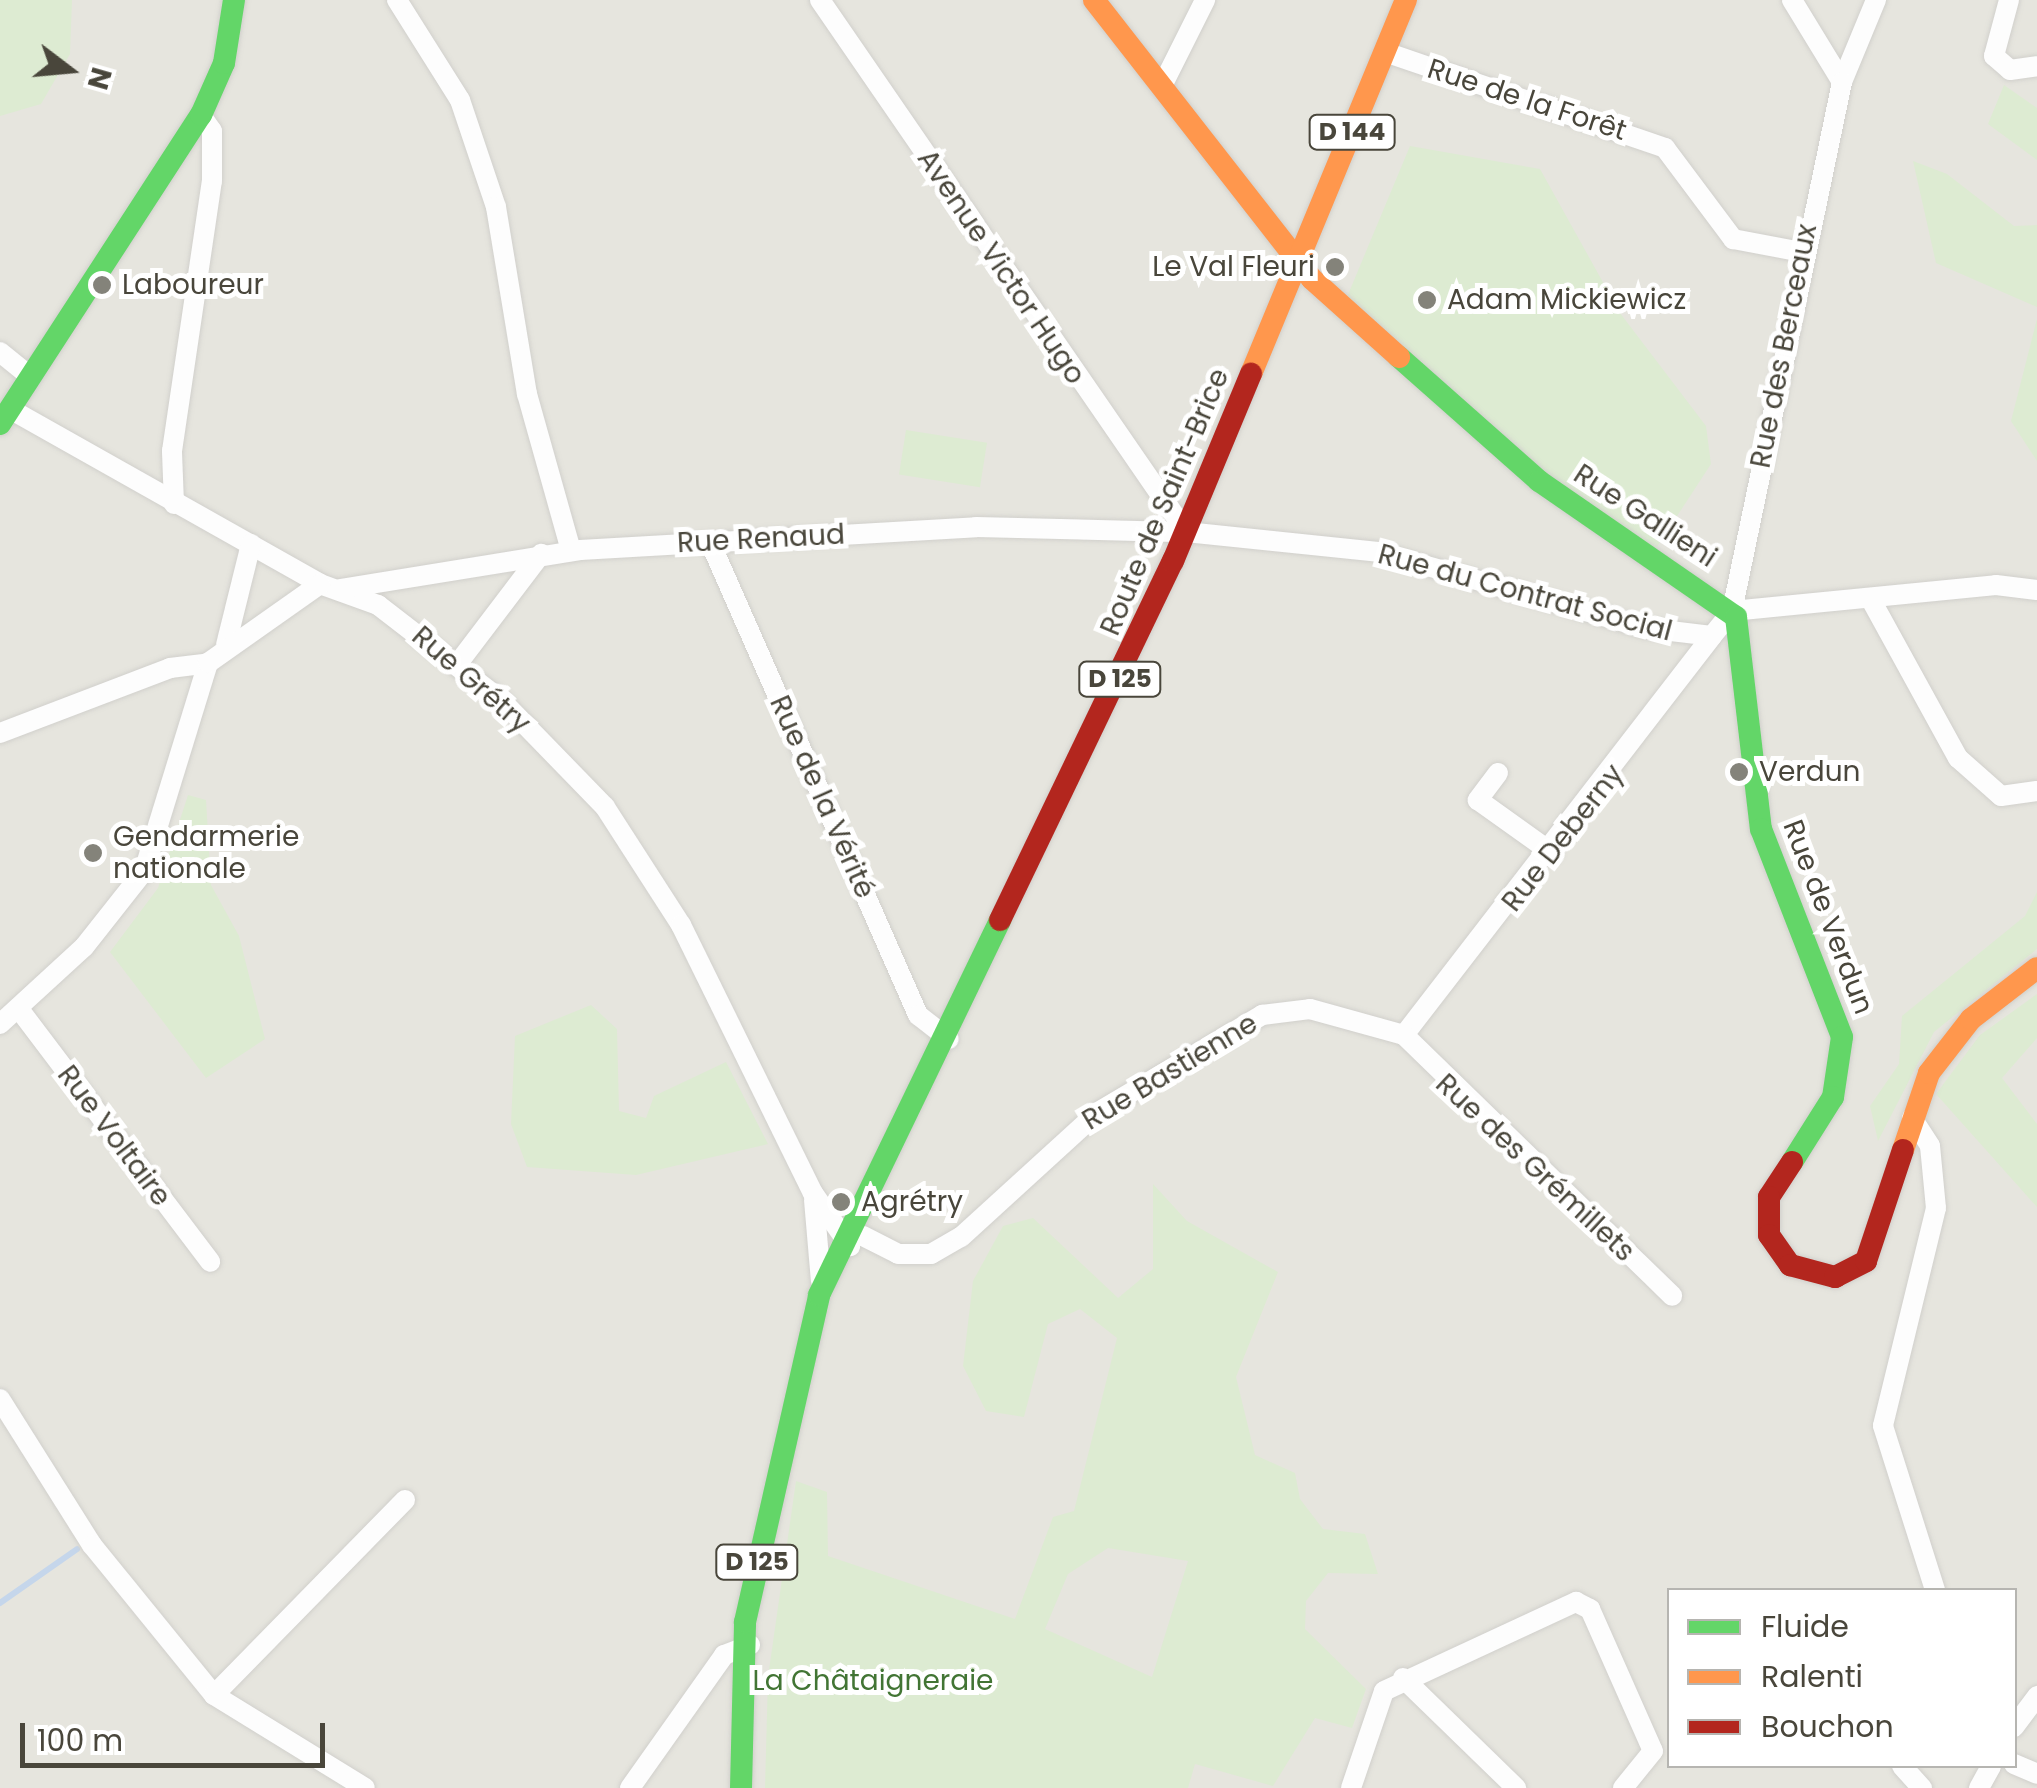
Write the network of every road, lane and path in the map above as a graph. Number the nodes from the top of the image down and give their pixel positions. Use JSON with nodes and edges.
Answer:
{"nodes":[{"id":1,"x":234,"y":0,"type":"edge"},
{"id":2,"x":398,"y":0,"type":"edge"},
{"id":3,"x":820,"y":0,"type":"edge"},
{"id":4,"x":1094,"y":0,"type":"edge"},
{"id":5,"x":1205,"y":0,"type":"edge"},
{"id":6,"x":1406,"y":0,"type":"edge"},
{"id":7,"x":1792,"y":0,"type":"edge"},
{"id":8,"x":1876,"y":0,"type":"edge"},
{"id":9,"x":2009,"y":0,"type":"edge"},
{"id":10,"x":1385,"y":52,"type":"junction"},
{"id":11,"x":2037,"y":66,"type":"edge"},
{"id":12,"x":1842,"y":82,"type":"junction"},
{"id":13,"x":1163,"y":84,"type":"junction"},
{"id":14,"x":201,"y":115,"type":"junction"},
{"id":15,"x":1802,"y":252,"type":"junction"},
{"id":16,"x":1298,"y":264,"type":"junction"},
{"id":17,"x":0,"y":352,"type":"edge"},
{"id":18,"x":31,"y":376,"type":"junction"},
{"id":19,"x":5,"y":417,"type":"edge"},
{"id":20,"x":174,"y":504,"type":"junction"},
{"id":21,"x":1186,"y":532,"type":"junction"},
{"id":22,"x":710,"y":542,"type":"junction"},
{"id":23,"x":251,"y":544,"type":"junction"},
{"id":24,"x":571,"y":551,"type":"junction"},
{"id":25,"x":541,"y":554,"type":"junction"},
{"id":26,"x":330,"y":587,"type":"junction"},
{"id":27,"x":2037,"y":590,"type":"edge"},
{"id":28,"x":1870,"y":598,"type":"junction"},
{"id":29,"x":1732,"y":611,"type":"junction"},
{"id":30,"x":1712,"y":636,"type":"junction"},
{"id":31,"x":226,"y":645,"type":"junction"},
{"id":32,"x":459,"y":662,"type":"junction"},
{"id":33,"x":208,"y":663,"type":"junction"},
{"id":34,"x":0,"y":732,"type":"edge"},
{"id":35,"x":1498,"y":773,"type":"dead end"},
{"id":36,"x":2037,"y":791,"type":"edge"},
{"id":37,"x":1552,"y":853,"type":"junction"},
{"id":38,"x":2037,"y":968,"type":"edge"},
{"id":39,"x":18,"y":1009,"type":"junction"},
{"id":40,"x":0,"y":1024,"type":"edge"},
{"id":41,"x":1404,"y":1035,"type":"junction"},
{"id":42,"x":949,"y":1040,"type":"junction"},
{"id":43,"x":1912,"y":1118,"type":"junction"},
{"id":44,"x":813,"y":1194,"type":"junction"},
{"id":45,"x":855,"y":1234,"type":"junction"},
{"id":46,"x":210,"y":1262,"type":"dead end"},
{"id":47,"x":819,"y":1295,"type":"junction"},
{"id":48,"x":1672,"y":1296,"type":"dead end"},
{"id":49,"x":808,"y":1358,"type":"junction"},
{"id":50,"x":0,"y":1399,"type":"edge"},
{"id":51,"x":405,"y":1500,"type":"dead end"},
{"id":52,"x":1934,"y":1588,"type":"edge"},
{"id":53,"x":749,"y":1645,"type":"junction"},
{"id":54,"x":748,"y":1675,"type":"junction"},
{"id":55,"x":710,"y":1676,"type":"junction"},
{"id":56,"x":1403,"y":1678,"type":"junction"},
{"id":57,"x":214,"y":1696,"type":"junction"},
{"id":58,"x":2037,"y":1696,"type":"edge"},
{"id":59,"x":2017,"y":1724,"type":"edge"},
{"id":60,"x":1904,"y":1768,"type":"edge"},
{"id":61,"x":365,"y":1788,"type":"edge"},
{"id":62,"x":630,"y":1788,"type":"edge"},
{"id":63,"x":742,"y":1788,"type":"edge"},
{"id":64,"x":754,"y":1788,"type":"edge"},
{"id":65,"x":1351,"y":1788,"type":"edge"},
{"id":66,"x":1516,"y":1788,"type":"edge"},
{"id":67,"x":1623,"y":1788,"type":"edge"},
{"id":68,"x":1922,"y":1788,"type":"edge"}],
"edges":[{"from":1,"to":14,"type":"main road"},
{"from":2,"to":24,"type":"street"},
{"from":3,"to":21,"type":"street","name":"Avenue Victor Hugo"},
{"from":4,"to":13,"type":"main road","name":"Rue Gallieni"},
{"from":5,"to":13,"type":"street"},
{"from":6,"to":10,"type":"main road","number":"D 144"},
{"from":7,"to":12,"type":"street"},
{"from":8,"to":12,"type":"street","name":"Rue des Berceaux"},
{"from":9,"to":11,"type":"street"},
{"from":10,"to":15,"type":"street","name":"Rue de la Forêt"},
{"from":10,"to":16,"type":"main road","number":"D 144"},
{"from":12,"to":15,"type":"street","name":"Rue des Berceaux"},
{"from":13,"to":16,"type":"main road","name":"Rue Gallieni"},
{"from":14,"to":18,"type":"main road"},
{"from":14,"to":20,"type":"street"},
{"from":15,"to":29,"type":"street","name":"Rue des Berceaux"},
{"from":16,"to":21,"type":"main road","name":"Route de Saint-Brice","number":"D 125"},
{"from":16,"to":29,"type":"main road","name":"Rue Gallieni"},
{"from":17,"to":18,"type":"street"},
{"from":18,"to":19,"type":"main road"},
{"from":19,"to":20,"type":"street","name":"Rue Grétry"},
{"from":20,"to":23,"type":"street","name":"Rue Grétry"},
{"from":21,"to":22,"type":"street","name":"Rue Renaud"},
{"from":21,"to":30,"type":"street","name":"Rue du Contrat Social"},
{"from":21,"to":42,"type":"main road","name":"Route de Saint-Brice","number":"D 125"},
{"from":22,"to":24,"type":"street","name":"Rue Renaud"},
{"from":22,"to":42,"type":"street","name":"Rue de la Vérité"},
{"from":23,"to":26,"type":"street","name":"Rue Grétry"},
{"from":23,"to":31,"type":"street"},
{"from":24,"to":25,"type":"street","name":"Rue Renaud"},
{"from":25,"to":26,"type":"street","name":"Rue Renaud"},
{"from":25,"to":32,"type":"street"},
{"from":26,"to":31,"type":"street"},
{"from":26,"to":32,"type":"street","name":"Rue Grétry"},
{"from":27,"to":28,"type":"street"},
{"from":28,"to":29,"type":"street"},
{"from":28,"to":36,"type":"street"},
{"from":29,"to":30,"type":"street","name":"Rue du Contrat Social"},
{"from":29,"to":43,"type":"main road","name":"Rue de Verdun"},
{"from":30,"to":37,"type":"street","name":"Rue Deberny"},
{"from":31,"to":33,"type":"street"},
{"from":32,"to":44,"type":"street","name":"Rue Grétry"},
{"from":33,"to":34,"type":"street"},
{"from":33,"to":39,"type":"street"},
{"from":35,"to":37,"type":"street"},
{"from":37,"to":41,"type":"street","name":"Rue Deberny"},
{"from":38,"to":43,"type":"main road","name":"Rue de Verdun"},
{"from":39,"to":40,"type":"street"},
{"from":39,"to":46,"type":"street","name":"Rue Voltaire"},
{"from":41,"to":45,"type":"street","name":"Rue Bastienne"},
{"from":41,"to":48,"type":"street","name":"Rue des Grémillets"},
{"from":42,"to":45,"type":"main road","name":"Route de Saint-Brice","number":"D 125"},
{"from":43,"to":52,"type":"street"},
{"from":44,"to":45,"type":"street","name":"Rue Grétry"},
{"from":44,"to":47,"type":"street","name":"Rue Grétry"},
{"from":45,"to":47,"type":"main road","name":"Route de Saint-Brice","number":"D 125"},
{"from":45,"to":49,"type":"main road","name":"Route de Saint-Brice","number":"D 125"},
{"from":47,"to":49,"type":"main road","name":"Route de Saint-Brice","number":"D 125"},
{"from":49,"to":53,"type":"main road","name":"Route de Saint-Brice","number":"D 125"},
{"from":50,"to":57,"type":"street"},
{"from":51,"to":57,"type":"street"},
{"from":53,"to":54,"type":"main road","name":"Route de Saint-Brice","number":"D 125"},
{"from":53,"to":55,"type":"street"},
{"from":54,"to":55,"type":"street"},
{"from":54,"to":63,"type":"main road","name":"Route de Saint-Brice","number":"D 125"},
{"from":54,"to":64,"type":"main road","name":"Route de Saint-Brice","number":"D 125"},
{"from":55,"to":62,"type":"street"},
{"from":56,"to":65,"type":"street"},
{"from":56,"to":66,"type":"street"},
{"from":56,"to":67,"type":"street"},
{"from":57,"to":61,"type":"street"},
{"from":58,"to":59,"type":"street"},
{"from":60,"to":68,"type":"street"}]}
